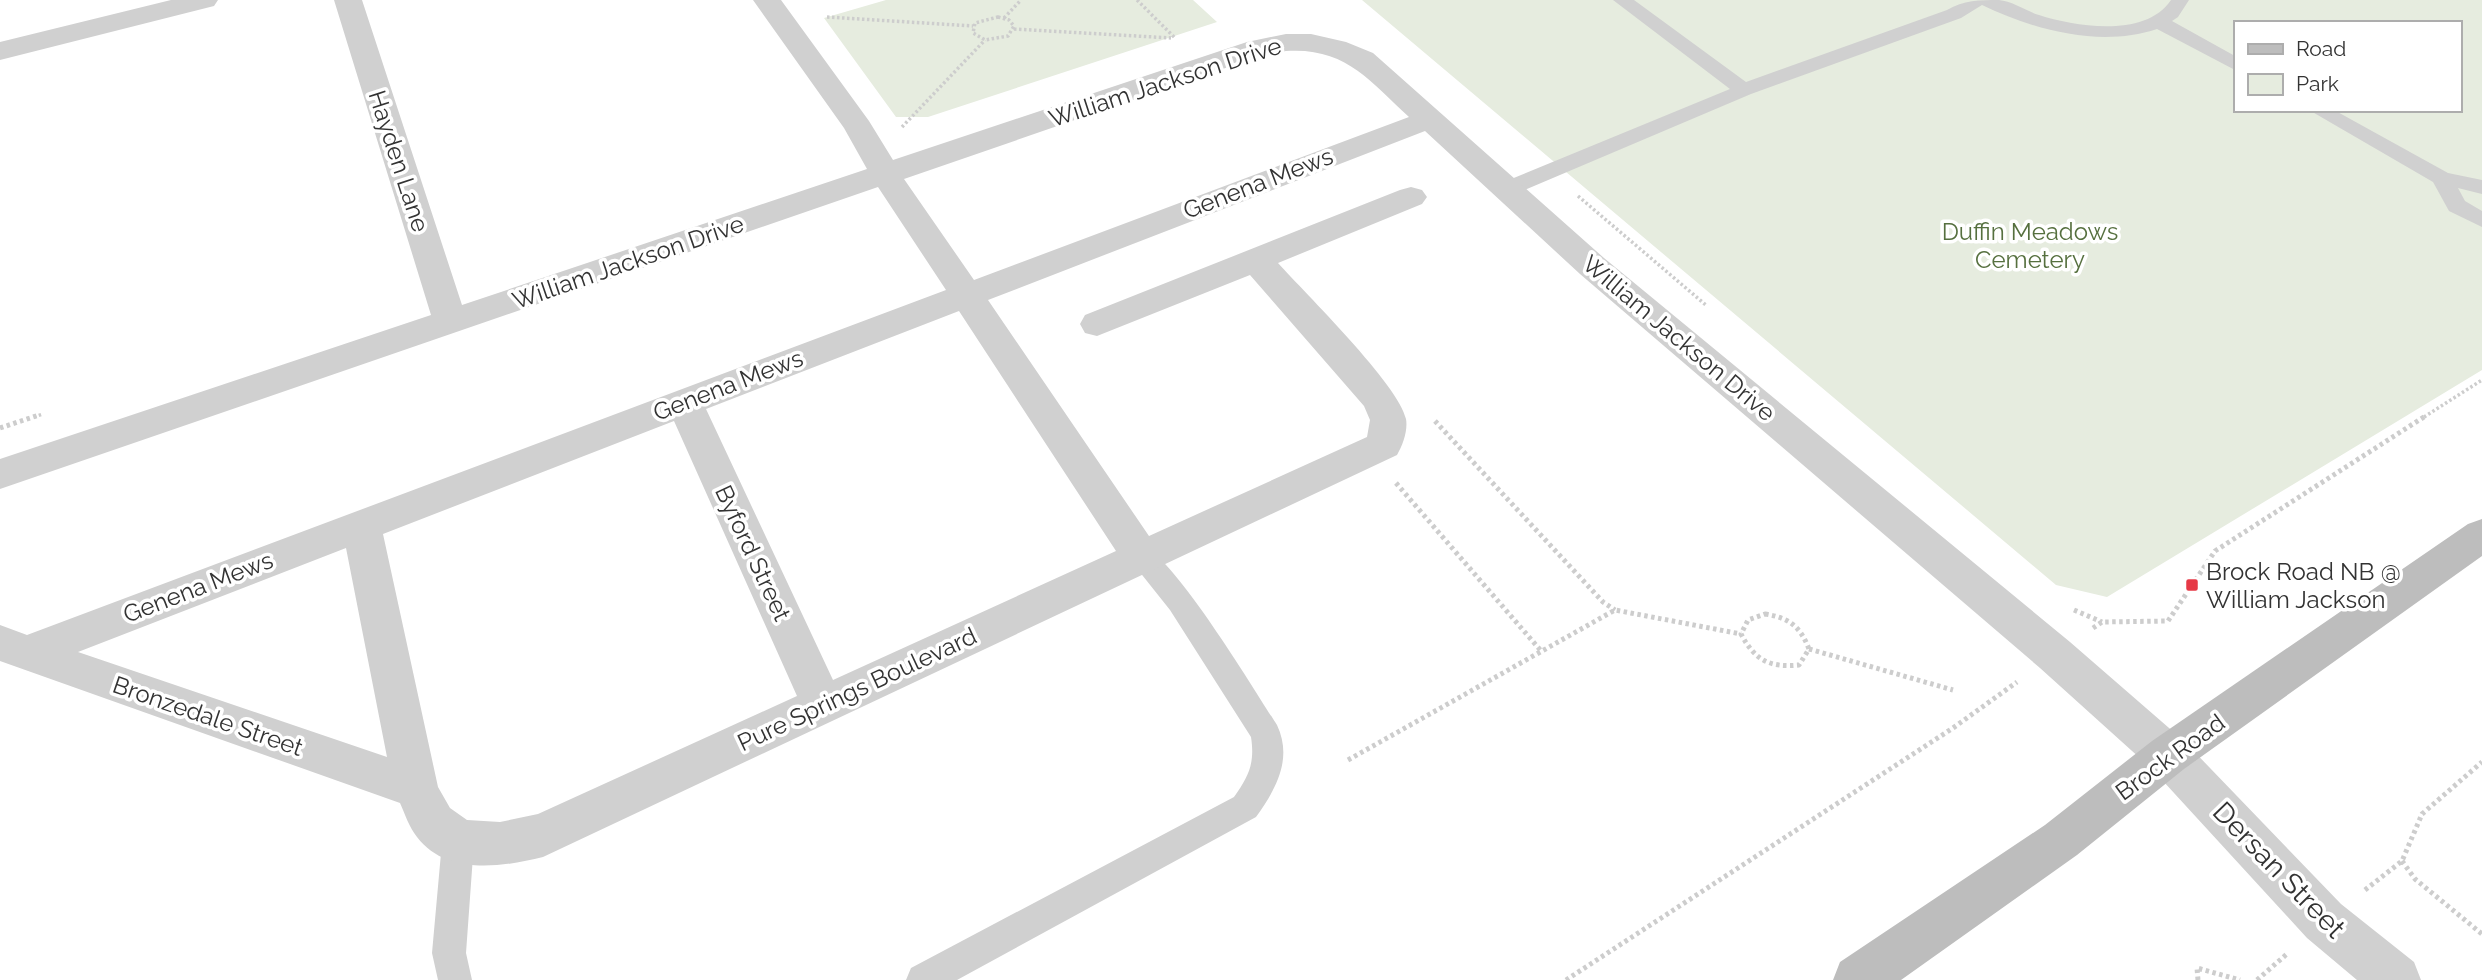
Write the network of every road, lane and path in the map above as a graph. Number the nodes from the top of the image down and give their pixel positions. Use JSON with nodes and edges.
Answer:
{"nodes":[{"id":1,"x":204,"y":0,"type":"edge"},
{"id":2,"x":348,"y":0,"type":"edge"},
{"id":3,"x":1021,"y":0,"type":"edge"},
{"id":4,"x":1137,"y":0,"type":"edge"},
{"id":5,"x":1622,"y":0,"type":"edge"},
{"id":6,"x":1977,"y":0,"type":"edge"},
{"id":7,"x":1987,"y":0,"type":"edge"},
{"id":8,"x":2180,"y":0,"type":"edge"},
{"id":9,"x":790,"y":6,"type":"edge"},
{"id":10,"x":1004,"y":18,"type":"junction"},
{"id":11,"x":2159,"y":22,"type":"junction"},
{"id":12,"x":972,"y":26,"type":"junction"},
{"id":13,"x":1014,"y":29,"type":"junction"},
{"id":14,"x":985,"y":40,"type":"junction"},
{"id":15,"x":0,"y":51,"type":"edge"},
{"id":16,"x":2234,"y":63,"type":"edge"},
{"id":17,"x":1744,"y":90,"type":"junction"},
{"id":18,"x":2323,"y":112,"type":"edge"},
{"id":19,"x":1430,"y":118,"type":"junction"},
{"id":20,"x":899,"y":130,"type":"dead end"},
{"id":21,"x":886,"y":175,"type":"junction"},
{"id":22,"x":2441,"y":177,"type":"junction"},
{"id":23,"x":2482,"y":187,"type":"edge"},
{"id":24,"x":1507,"y":188,"type":"junction"},
{"id":25,"x":1411,"y":197,"type":"dead end"},
{"id":26,"x":2482,"y":220,"type":"edge"},
{"id":27,"x":1256,"y":260,"type":"junction"},
{"id":28,"x":965,"y":294,"type":"junction"},
{"id":29,"x":450,"y":322,"type":"junction"},
{"id":30,"x":1097,"y":324,"type":"dead end"},
{"id":31,"x":2482,"y":380,"type":"edge"},
{"id":32,"x":684,"y":402,"type":"junction"},
{"id":33,"x":1435,"y":421,"type":"dead end"},
{"id":34,"x":0,"y":474,"type":"edge"},
{"id":35,"x":1394,"y":480,"type":"dead end"},
{"id":36,"x":361,"y":524,"type":"junction"},
{"id":37,"x":2482,"y":536,"type":"edge"},
{"id":38,"x":1141,"y":556,"type":"junction"},
{"id":39,"x":1615,"y":610,"type":"junction"},
{"id":40,"x":2168,"y":621,"type":"dead end"},
{"id":41,"x":1741,"y":634,"type":"junction"},
{"id":42,"x":13,"y":648,"type":"edge"},
{"id":43,"x":1809,"y":649,"type":"junction"},
{"id":44,"x":1542,"y":652,"type":"junction"},
{"id":45,"x":1953,"y":690,"type":"dead end"},
{"id":46,"x":823,"y":705,"type":"junction"},
{"id":47,"x":1982,"y":707,"type":"dead end"},
{"id":48,"x":2168,"y":755,"type":"junction"},
{"id":49,"x":1348,"y":760,"type":"dead end"},
{"id":50,"x":2482,"y":762,"type":"edge"},
{"id":51,"x":416,"y":788,"type":"junction"},
{"id":52,"x":458,"y":842,"type":"junction"},
{"id":53,"x":2482,"y":934,"type":"edge"},
{"id":54,"x":454,"y":980,"type":"edge"},
{"id":55,"x":923,"y":980,"type":"edge"},
{"id":56,"x":1566,"y":980,"type":"edge"},
{"id":57,"x":1858,"y":980,"type":"edge"},
{"id":58,"x":2198,"y":980,"type":"edge"},
{"id":59,"x":2240,"y":980,"type":"edge"},
{"id":60,"x":2396,"y":980,"type":"edge"}],
"edges":[{"from":1,"to":15,"type":"street"},
{"from":2,"to":29,"type":"street","name":"Hayden Lane"},
{"from":3,"to":10,"type":"path"},
{"from":4,"to":13,"type":"path"},
{"from":5,"to":17,"type":"lane"},
{"from":6,"to":17,"type":"lane"},
{"from":7,"to":11,"type":"lane"},
{"from":8,"to":11,"type":"lane"},
{"from":9,"to":12,"type":"path"},
{"from":9,"to":21,"type":"street"},
{"from":10,"to":12,"type":"path"},
{"from":10,"to":13,"type":"path"},
{"from":11,"to":16,"type":"lane"},
{"from":12,"to":14,"type":"path"},
{"from":13,"to":14,"type":"path"},
{"from":14,"to":20,"type":"path"},
{"from":17,"to":24,"type":"lane"},
{"from":18,"to":22,"type":"lane"},
{"from":19,"to":21,"type":"street","name":"William Jackson Drive"},
{"from":19,"to":24,"type":"street","name":"William Jackson Drive"},
{"from":19,"to":28,"type":"street","name":"Genena Mews"},
{"from":21,"to":28,"type":"street"},
{"from":21,"to":29,"type":"street","name":"William Jackson Drive"},
{"from":22,"to":23,"type":"lane"},
{"from":22,"to":26,"type":"lane"},
{"from":24,"to":48,"type":"street","name":"William Jackson Drive"},
{"from":25,"to":27,"type":"street"},
{"from":27,"to":30,"type":"street"},
{"from":27,"to":38,"type":"street","name":"Pure Springs Boulevard"},
{"from":28,"to":32,"type":"street","name":"Genena Mews"},
{"from":28,"to":38,"type":"street"},
{"from":29,"to":34,"type":"street","name":"William Jackson Drive"},
{"from":31,"to":40,"type":"path"},
{"from":32,"to":36,"type":"street","name":"Genena Mews"},
{"from":32,"to":46,"type":"street","name":"Byford Street"},
{"from":33,"to":39,"type":"path"},
{"from":35,"to":44,"type":"path"},
{"from":36,"to":42,"type":"street","name":"Genena Mews"},
{"from":36,"to":51,"type":"street"},
{"from":37,"to":48,"type":"main road","name":"Brock Road"},
{"from":38,"to":46,"type":"street","name":"Pure Springs Boulevard"},
{"from":38,"to":55,"type":"lane"},
{"from":39,"to":41,"type":"path"},
{"from":39,"to":44,"type":"path"},
{"from":41,"to":43,"type":"path"},
{"from":41,"to":43,"type":"path"},
{"from":42,"to":51,"type":"street","name":"Bronzedale Street"},
{"from":43,"to":45,"type":"path"},
{"from":44,"to":49,"type":"path"},
{"from":46,"to":52,"type":"street","name":"Pure Springs Boulevard"},
{"from":47,"to":56,"type":"path"},
{"from":48,"to":57,"type":"main road","name":"Brock Road"},
{"from":48,"to":60,"type":"street","name":"Dersan Street"},
{"from":50,"to":53,"type":"path"},
{"from":51,"to":52,"type":"street"},
{"from":52,"to":54,"type":"lane"},
{"from":58,"to":59,"type":"path"}]}
